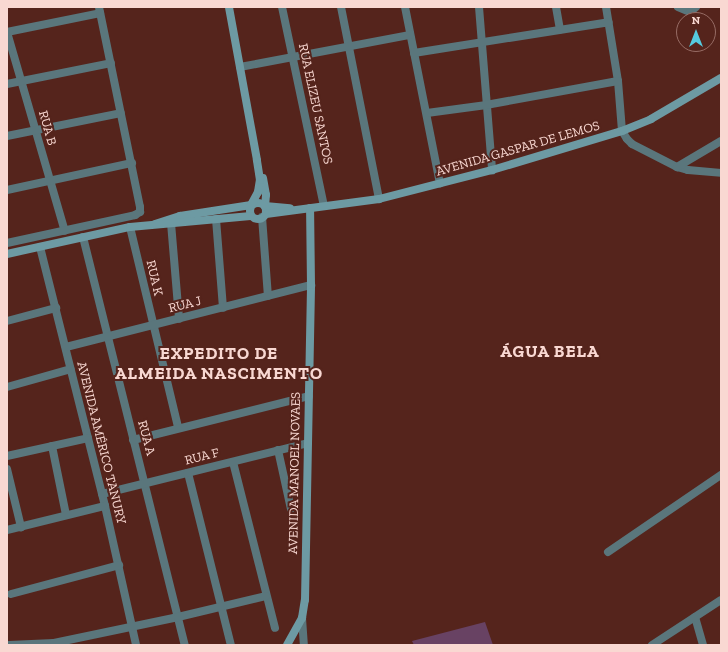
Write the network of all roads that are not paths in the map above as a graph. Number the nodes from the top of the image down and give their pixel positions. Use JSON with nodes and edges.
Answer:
{"nodes":[{"id":1,"x":229,"y":7,"type":"edge"},
{"id":2,"x":282,"y":7,"type":"edge"},
{"id":3,"x":341,"y":7,"type":"edge"},
{"id":4,"x":405,"y":7,"type":"edge"},
{"id":5,"x":479,"y":7,"type":"edge"},
{"id":6,"x":556,"y":7,"type":"edge"},
{"id":7,"x":606,"y":7,"type":"edge"},
{"id":8,"x":678,"y":7,"type":"edge"},
{"id":9,"x":696,"y":7,"type":"edge"},
{"id":10,"x":100,"y":10,"type":"edge"},
{"id":11,"x":609,"y":22,"type":"junction"},
{"id":12,"x":560,"y":30,"type":"junction"},
{"id":13,"x":7,"y":32,"type":"edge"},
{"id":14,"x":410,"y":35,"type":"junction"},
{"id":15,"x":481,"y":43,"type":"junction"},
{"id":16,"x":350,"y":46,"type":"junction"},
{"id":17,"x":414,"y":53,"type":"junction"},
{"id":18,"x":292,"y":58,"type":"junction"},
{"id":19,"x":110,"y":64,"type":"junction"},
{"id":20,"x":240,"y":67,"type":"junction"},
{"id":21,"x":721,"y":78,"type":"edge"},
{"id":22,"x":618,"y":80,"type":"junction"},
{"id":23,"x":21,"y":82,"type":"junction"},
{"id":24,"x":7,"y":84,"type":"edge"},
{"id":25,"x":486,"y":105,"type":"junction"},
{"id":26,"x":120,"y":113,"type":"junction"},
{"id":27,"x":427,"y":113,"type":"junction"},
{"id":28,"x":36,"y":131,"type":"junction"},
{"id":29,"x":622,"y":131,"type":"junction"},
{"id":30,"x":7,"y":136,"type":"edge"},
{"id":31,"x":721,"y":142,"type":"edge"},
{"id":32,"x":257,"y":160,"type":"junction"},
{"id":33,"x":132,"y":163,"type":"junction"},
{"id":34,"x":677,"y":167,"type":"junction"},
{"id":35,"x":492,"y":170,"type":"junction"},
{"id":36,"x":721,"y":173,"type":"edge"},
{"id":37,"x":49,"y":180,"type":"junction"},
{"id":38,"x":440,"y":184,"type":"junction"},
{"id":39,"x":7,"y":190,"type":"edge"},
{"id":40,"x":380,"y":199,"type":"junction"},
{"id":41,"x":251,"y":205,"type":"junction"},
{"id":42,"x":324,"y":206,"type":"junction"},
{"id":43,"x":306,"y":209,"type":"junction"},
{"id":44,"x":264,"y":213,"type":"junction"},
{"id":45,"x":250,"y":216,"type":"junction"},
{"id":46,"x":216,"y":219,"type":"junction"},
{"id":47,"x":171,"y":223,"type":"junction"},
{"id":48,"x":156,"y":224,"type":"junction"},
{"id":49,"x":130,"y":227,"type":"junction"},
{"id":50,"x":65,"y":231,"type":"junction"},
{"id":51,"x":83,"y":237,"type":"junction"},
{"id":52,"x":7,"y":244,"type":"edge"},
{"id":53,"x":40,"y":247,"type":"junction"},
{"id":54,"x":7,"y":254,"type":"edge"},
{"id":55,"x":311,"y":285,"type":"junction"},
{"id":56,"x":268,"y":296,"type":"junction"},
{"id":57,"x":56,"y":308,"type":"junction"},
{"id":58,"x":224,"y":308,"type":"junction"},
{"id":59,"x":179,"y":319,"type":"junction"},
{"id":60,"x":7,"y":321,"type":"edge"},
{"id":61,"x":153,"y":325,"type":"junction"},
{"id":62,"x":109,"y":336,"type":"junction"},
{"id":63,"x":66,"y":347,"type":"junction"},
{"id":64,"x":71,"y":369,"type":"junction"},
{"id":65,"x":7,"y":387,"type":"edge"},
{"id":66,"x":309,"y":396,"type":"junction"},
{"id":67,"x":178,"y":428,"type":"junction"},
{"id":68,"x":88,"y":438,"type":"junction"},
{"id":69,"x":133,"y":440,"type":"junction"},
{"id":70,"x":308,"y":443,"type":"junction"},
{"id":71,"x":52,"y":446,"type":"junction"},
{"id":72,"x":278,"y":450,"type":"junction"},
{"id":73,"x":7,"y":456,"type":"edge"},
{"id":74,"x":233,"y":462,"type":"junction"},
{"id":75,"x":7,"y":469,"type":"edge"},
{"id":76,"x":188,"y":473,"type":"junction"},
{"id":77,"x":721,"y":475,"type":"edge"},
{"id":78,"x":146,"y":483,"type":"junction"},
{"id":79,"x":102,"y":494,"type":"junction"},
{"id":80,"x":105,"y":506,"type":"junction"},
{"id":81,"x":292,"y":509,"type":"dead end"},
{"id":82,"x":66,"y":515,"type":"junction"},
{"id":83,"x":21,"y":527,"type":"junction"},
{"id":84,"x":7,"y":530,"type":"edge"},
{"id":85,"x":608,"y":552,"type":"dead end"},
{"id":86,"x":119,"y":565,"type":"junction"},
{"id":87,"x":10,"y":594,"type":"dead end"},
{"id":88,"x":266,"y":596,"type":"junction"},
{"id":89,"x":721,"y":600,"type":"edge"},
{"id":90,"x":221,"y":607,"type":"junction"},
{"id":91,"x":178,"y":617,"type":"junction"},
{"id":92,"x":695,"y":617,"type":"junction"},
{"id":93,"x":302,"y":618,"type":"junction"},
{"id":94,"x":132,"y":627,"type":"junction"},
{"id":95,"x":275,"y":628,"type":"dead end"},
{"id":96,"x":9,"y":645,"type":"edge"},
{"id":97,"x":136,"y":645,"type":"edge"},
{"id":98,"x":185,"y":645,"type":"edge"},
{"id":99,"x":231,"y":645,"type":"edge"},
{"id":100,"x":287,"y":645,"type":"edge"},
{"id":101,"x":304,"y":645,"type":"edge"},
{"id":102,"x":653,"y":645,"type":"edge"},
{"id":103,"x":703,"y":645,"type":"edge"}],
"edges":[{"from":1,"to":20,"type":"street"},
{"from":2,"to":18,"type":"street","name":"RUA ELIZEU SANTOS"},
{"from":3,"to":16,"type":"street"},
{"from":4,"to":14,"type":"street"},
{"from":5,"to":15,"type":"street"},
{"from":6,"to":12,"type":"street"},
{"from":7,"to":11,"type":"street"},
{"from":8,"to":9,"type":"street"},
{"from":10,"to":13,"type":"street"},
{"from":10,"to":19,"type":"street"},
{"from":11,"to":12,"type":"street"},
{"from":11,"to":22,"type":"street"},
{"from":12,"to":15,"type":"street"},
{"from":13,"to":23,"type":"street","name":"RUA B"},
{"from":14,"to":16,"type":"street"},
{"from":14,"to":17,"type":"street"},
{"from":15,"to":17,"type":"street"},
{"from":15,"to":25,"type":"street"},
{"from":16,"to":18,"type":"street"},
{"from":16,"to":40,"type":"street"},
{"from":17,"to":27,"type":"street"},
{"from":18,"to":20,"type":"street"},
{"from":18,"to":42,"type":"street","name":"RUA ELIZEU SANTOS"},
{"from":19,"to":23,"type":"street"},
{"from":19,"to":26,"type":"street"},
{"from":20,"to":32,"type":"street"},
{"from":21,"to":29,"type":"street","name":"AVENIDA GASPAR DE LEMOS"},
{"from":22,"to":25,"type":"street"},
{"from":22,"to":29,"type":"street"},
{"from":23,"to":24,"type":"street"},
{"from":23,"to":28,"type":"street","name":"RUA B"},
{"from":25,"to":27,"type":"street"},
{"from":25,"to":35,"type":"street"},
{"from":26,"to":28,"type":"street"},
{"from":26,"to":33,"type":"street"},
{"from":27,"to":38,"type":"street"},
{"from":28,"to":30,"type":"street"},
{"from":28,"to":37,"type":"street","name":"RUA B"},
{"from":29,"to":34,"type":"street"},
{"from":29,"to":35,"type":"street","name":"AVENIDA GASPAR DE LEMOS"},
{"from":31,"to":34,"type":"street"},
{"from":32,"to":41,"type":"street"},
{"from":32,"to":44,"type":"street"},
{"from":33,"to":37,"type":"street"},
{"from":33,"to":50,"type":"street"},
{"from":34,"to":36,"type":"street"},
{"from":35,"to":38,"type":"street","name":"AVENIDA GASPAR DE LEMOS"},
{"from":37,"to":39,"type":"street"},
{"from":37,"to":50,"type":"street","name":"RUA B"},
{"from":38,"to":40,"type":"street","name":"AVENIDA GASPAR DE LEMOS"},
{"from":40,"to":42,"type":"street","name":"AVENIDA GASPAR DE LEMOS"},
{"from":41,"to":44,"type":"street"},
{"from":41,"to":45,"type":"street"},
{"from":41,"to":48,"type":"street"},
{"from":42,"to":43,"type":"street","name":"AVENIDA GASPAR DE LEMOS"},
{"from":43,"to":44,"type":"street","name":"AVENIDA GASPAR DE LEMOS"},
{"from":43,"to":55,"type":"street","name":"AVENIDA MANOEL NOVAES"},
{"from":44,"to":45,"type":"street"},
{"from":44,"to":56,"type":"street"},
{"from":45,"to":46,"type":"street"},
{"from":46,"to":47,"type":"street"},
{"from":46,"to":58,"type":"street"},
{"from":47,"to":48,"type":"street"},
{"from":47,"to":59,"type":"street"},
{"from":48,"to":49,"type":"street"},
{"from":49,"to":51,"type":"street"},
{"from":49,"to":61,"type":"street","name":"RUA K"},
{"from":50,"to":52,"type":"street"},
{"from":51,"to":53,"type":"street"},
{"from":51,"to":62,"type":"street","name":"RUA A"},
{"from":53,"to":54,"type":"street"},
{"from":53,"to":57,"type":"street","name":"AVENIDA AMÉRICO TANURY"},
{"from":55,"to":56,"type":"street","name":"RUA J"},
{"from":55,"to":66,"type":"street","name":"AVENIDA MANOEL NOVAES"},
{"from":56,"to":58,"type":"street","name":"RUA J"},
{"from":57,"to":60,"type":"street"},
{"from":57,"to":63,"type":"street","name":"AVENIDA AMÉRICO TANURY"},
{"from":58,"to":59,"type":"street","name":"RUA J"},
{"from":59,"to":61,"type":"street","name":"RUA J"},
{"from":61,"to":62,"type":"street","name":"RUA J"},
{"from":61,"to":67,"type":"street","name":"RUA K"},
{"from":62,"to":63,"type":"street","name":"RUA J"},
{"from":62,"to":69,"type":"street","name":"RUA A"},
{"from":63,"to":64,"type":"street","name":"AVENIDA AMÉRICO TANURY"},
{"from":64,"to":65,"type":"street"},
{"from":64,"to":68,"type":"street","name":"AVENIDA AMÉRICO TANURY"},
{"from":66,"to":67,"type":"street"},
{"from":66,"to":70,"type":"street","name":"AVENIDA MANOEL NOVAES"},
{"from":67,"to":69,"type":"street"},
{"from":68,"to":71,"type":"street"},
{"from":68,"to":79,"type":"street","name":"AVENIDA AMÉRICO TANURY"},
{"from":69,"to":78,"type":"street","name":"RUA A"},
{"from":70,"to":72,"type":"street","name":"RUA F"},
{"from":70,"to":93,"type":"street","name":"AVENIDA MANOEL NOVAES"},
{"from":71,"to":73,"type":"street"},
{"from":71,"to":82,"type":"street"},
{"from":72,"to":74,"type":"street","name":"RUA F"},
{"from":72,"to":81,"type":"street"},
{"from":74,"to":76,"type":"street","name":"RUA F"},
{"from":74,"to":88,"type":"street"},
{"from":75,"to":83,"type":"street"},
{"from":76,"to":78,"type":"street","name":"RUA F"},
{"from":76,"to":90,"type":"street"},
{"from":77,"to":85,"type":"street"},
{"from":78,"to":79,"type":"street","name":"RUA F"},
{"from":78,"to":91,"type":"street","name":"RUA A"},
{"from":79,"to":80,"type":"street","name":"AVENIDA AMÉRICO TANURY"},
{"from":80,"to":82,"type":"street"},
{"from":80,"to":86,"type":"street","name":"AVENIDA AMÉRICO TANURY"},
{"from":82,"to":83,"type":"street"},
{"from":83,"to":84,"type":"street"},
{"from":86,"to":87,"type":"street"},
{"from":86,"to":94,"type":"street","name":"AVENIDA AMÉRICO TANURY"},
{"from":88,"to":90,"type":"street"},
{"from":88,"to":95,"type":"street"},
{"from":89,"to":92,"type":"street"},
{"from":90,"to":91,"type":"street"},
{"from":90,"to":99,"type":"street"},
{"from":91,"to":94,"type":"street"},
{"from":91,"to":98,"type":"street","name":"RUA A"},
{"from":92,"to":102,"type":"street"},
{"from":92,"to":103,"type":"street"},
{"from":93,"to":100,"type":"street"},
{"from":93,"to":101,"type":"street"},
{"from":94,"to":96,"type":"street"},
{"from":94,"to":97,"type":"street","name":"AVENIDA AMÉRICO TANURY"}]}
